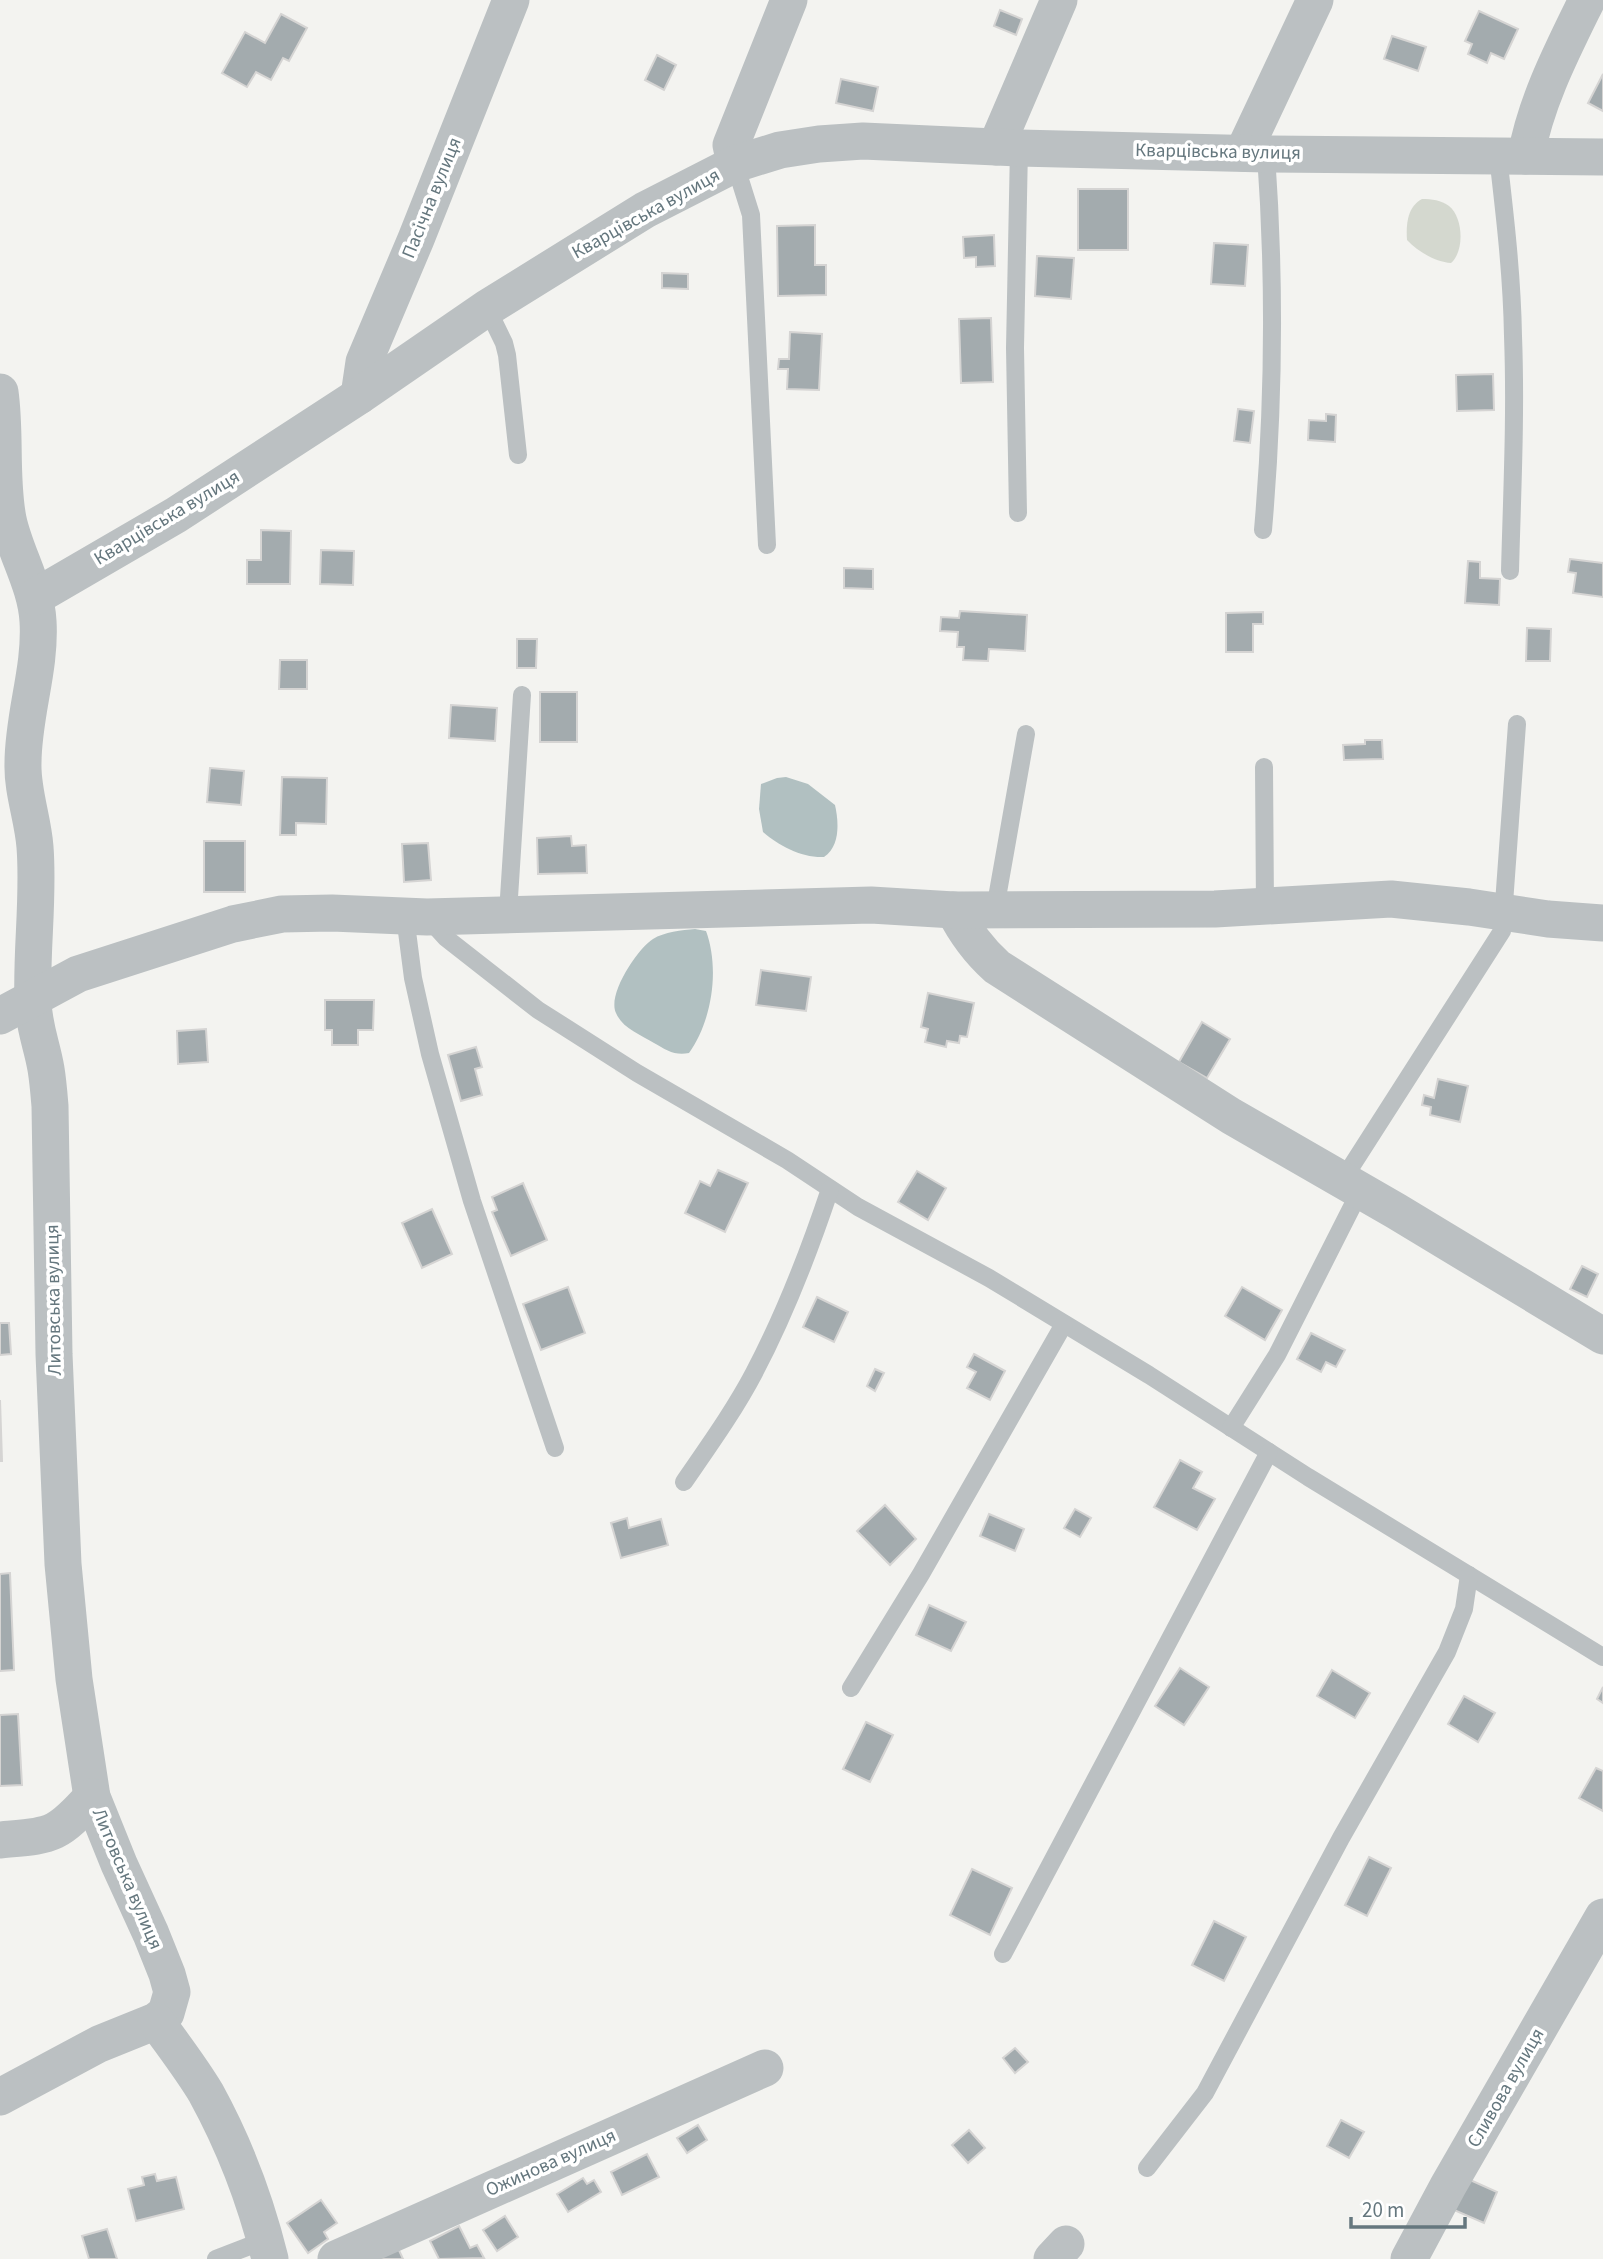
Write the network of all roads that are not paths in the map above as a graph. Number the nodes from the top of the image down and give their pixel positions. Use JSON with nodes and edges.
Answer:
{"nodes":[{"id":1,"x":511,"y":0,"type":"edge"},
{"id":2,"x":789,"y":0,"type":"edge"},
{"id":3,"x":1059,"y":0,"type":"edge"},
{"id":4,"x":1315,"y":0,"type":"edge"},
{"id":5,"x":1587,"y":0,"type":"edge"},
{"id":6,"x":1007,"y":147,"type":"junction"},
{"id":7,"x":1254,"y":153,"type":"junction"},
{"id":8,"x":1512,"y":156,"type":"junction"},
{"id":9,"x":1603,"y":157,"type":"edge"},
{"id":10,"x":735,"y":164,"type":"junction"},
{"id":11,"x":487,"y":308,"type":"junction"},
{"id":12,"x":0,"y":392,"type":"edge"},
{"id":13,"x":359,"y":396,"type":"junction"},
{"id":14,"x":518,"y":455,"type":"dead end"},
{"id":15,"x":1018,"y":513,"type":"dead end"},
{"id":16,"x":1263,"y":530,"type":"dead end"},
{"id":17,"x":766,"y":545,"type":"dead end"},
{"id":18,"x":1510,"y":571,"type":"dead end"},
{"id":19,"x":35,"y":597,"type":"junction"},
{"id":20,"x":522,"y":695,"type":"dead end"},
{"id":21,"x":1517,"y":724,"type":"dead end"},
{"id":22,"x":1026,"y":734,"type":"dead end"},
{"id":23,"x":1264,"y":767,"type":"dead end"},
{"id":24,"x":1265,"y":908,"type":"junction"},
{"id":25,"x":995,"y":909,"type":"junction"},
{"id":26,"x":954,"y":910,"type":"junction"},
{"id":27,"x":1505,"y":912,"type":"junction"},
{"id":28,"x":509,"y":913,"type":"junction"},
{"id":29,"x":416,"y":916,"type":"junction"},
{"id":30,"x":1603,"y":923,"type":"edge"},
{"id":31,"x":33,"y":999,"type":"junction"},
{"id":32,"x":0,"y":1016,"type":"edge"},
{"id":33,"x":1351,"y":1186,"type":"junction"},
{"id":34,"x":830,"y":1189,"type":"junction"},
{"id":35,"x":1064,"y":1324,"type":"junction"},
{"id":36,"x":1603,"y":1336,"type":"edge"},
{"id":37,"x":1231,"y":1428,"type":"junction"},
{"id":38,"x":555,"y":1448,"type":"dead end"},
{"id":39,"x":1269,"y":1452,"type":"junction"},
{"id":40,"x":684,"y":1482,"type":"dead end"},
{"id":41,"x":1469,"y":1575,"type":"junction"},
{"id":42,"x":1603,"y":1657,"type":"edge"},
{"id":43,"x":851,"y":1688,"type":"dead end"},
{"id":44,"x":92,"y":1797,"type":"junction"},
{"id":45,"x":0,"y":1840,"type":"edge"},
{"id":46,"x":1603,"y":1917,"type":"edge"},
{"id":47,"x":1003,"y":1954,"type":"dead end"},
{"id":48,"x":156,"y":2021,"type":"junction"},
{"id":49,"x":765,"y":2068,"type":"dead end"},
{"id":50,"x":0,"y":2097,"type":"edge"},
{"id":51,"x":1147,"y":2168,"type":"dead end"},
{"id":52,"x":268,"y":2250,"type":"edge"},
{"id":53,"x":216,"y":2259,"type":"edge"},
{"id":54,"x":336,"y":2259,"type":"edge"},
{"id":55,"x":1409,"y":2259,"type":"edge"}],
"edges":[{"from":1,"to":13,"type":"street","name":"Пасічна вулиця"},
{"from":2,"to":10,"type":"street"},
{"from":3,"to":6,"type":"street"},
{"from":4,"to":7,"type":"street"},
{"from":5,"to":8,"type":"street"},
{"from":6,"to":7,"type":"street","name":"Кварцівська вулиця"},
{"from":6,"to":10,"type":"street","name":"Кварцівська вулиця"},
{"from":6,"to":15,"type":"lane"},
{"from":7,"to":8,"type":"street","name":"Кварцівська вулиця"},
{"from":7,"to":16,"type":"lane"},
{"from":8,"to":9,"type":"street","name":"Кварцівська вулиця"},
{"from":8,"to":18,"type":"lane"},
{"from":10,"to":11,"type":"street","name":"Кварцівська вулиця"},
{"from":10,"to":17,"type":"lane"},
{"from":11,"to":13,"type":"street","name":"Кварцівська вулиця"},
{"from":11,"to":14,"type":"lane"},
{"from":12,"to":19,"type":"street","name":"Литовська вулиця"},
{"from":13,"to":19,"type":"street","name":"Кварцівська вулиця"},
{"from":19,"to":31,"type":"street","name":"Литовська вулиця"},
{"from":20,"to":28,"type":"lane"},
{"from":21,"to":27,"type":"lane"},
{"from":22,"to":25,"type":"lane"},
{"from":23,"to":24,"type":"lane"},
{"from":24,"to":25,"type":"street"},
{"from":24,"to":27,"type":"street"},
{"from":25,"to":26,"type":"street"},
{"from":26,"to":28,"type":"street"},
{"from":26,"to":33,"type":"street"},
{"from":27,"to":30,"type":"street"},
{"from":27,"to":33,"type":"lane"},
{"from":28,"to":29,"type":"street"},
{"from":29,"to":31,"type":"street"},
{"from":29,"to":34,"type":"lane"},
{"from":29,"to":38,"type":"lane"},
{"from":31,"to":32,"type":"street"},
{"from":31,"to":44,"type":"street","name":"Литовська вулиця"},
{"from":33,"to":36,"type":"street"},
{"from":33,"to":37,"type":"lane"},
{"from":34,"to":35,"type":"lane"},
{"from":34,"to":40,"type":"lane"},
{"from":35,"to":37,"type":"lane"},
{"from":35,"to":43,"type":"lane"},
{"from":37,"to":39,"type":"lane"},
{"from":39,"to":41,"type":"lane"},
{"from":39,"to":47,"type":"lane"},
{"from":41,"to":42,"type":"lane"},
{"from":41,"to":51,"type":"lane"},
{"from":44,"to":45,"type":"street"},
{"from":44,"to":48,"type":"street","name":"Литовська вулиця"},
{"from":46,"to":55,"type":"street","name":"Сливова вулиця"},
{"from":48,"to":50,"type":"street"},
{"from":48,"to":52,"type":"street"},
{"from":49,"to":54,"type":"street","name":"Ожинова вулиця"},
{"from":52,"to":53,"type":"lane"}]}
